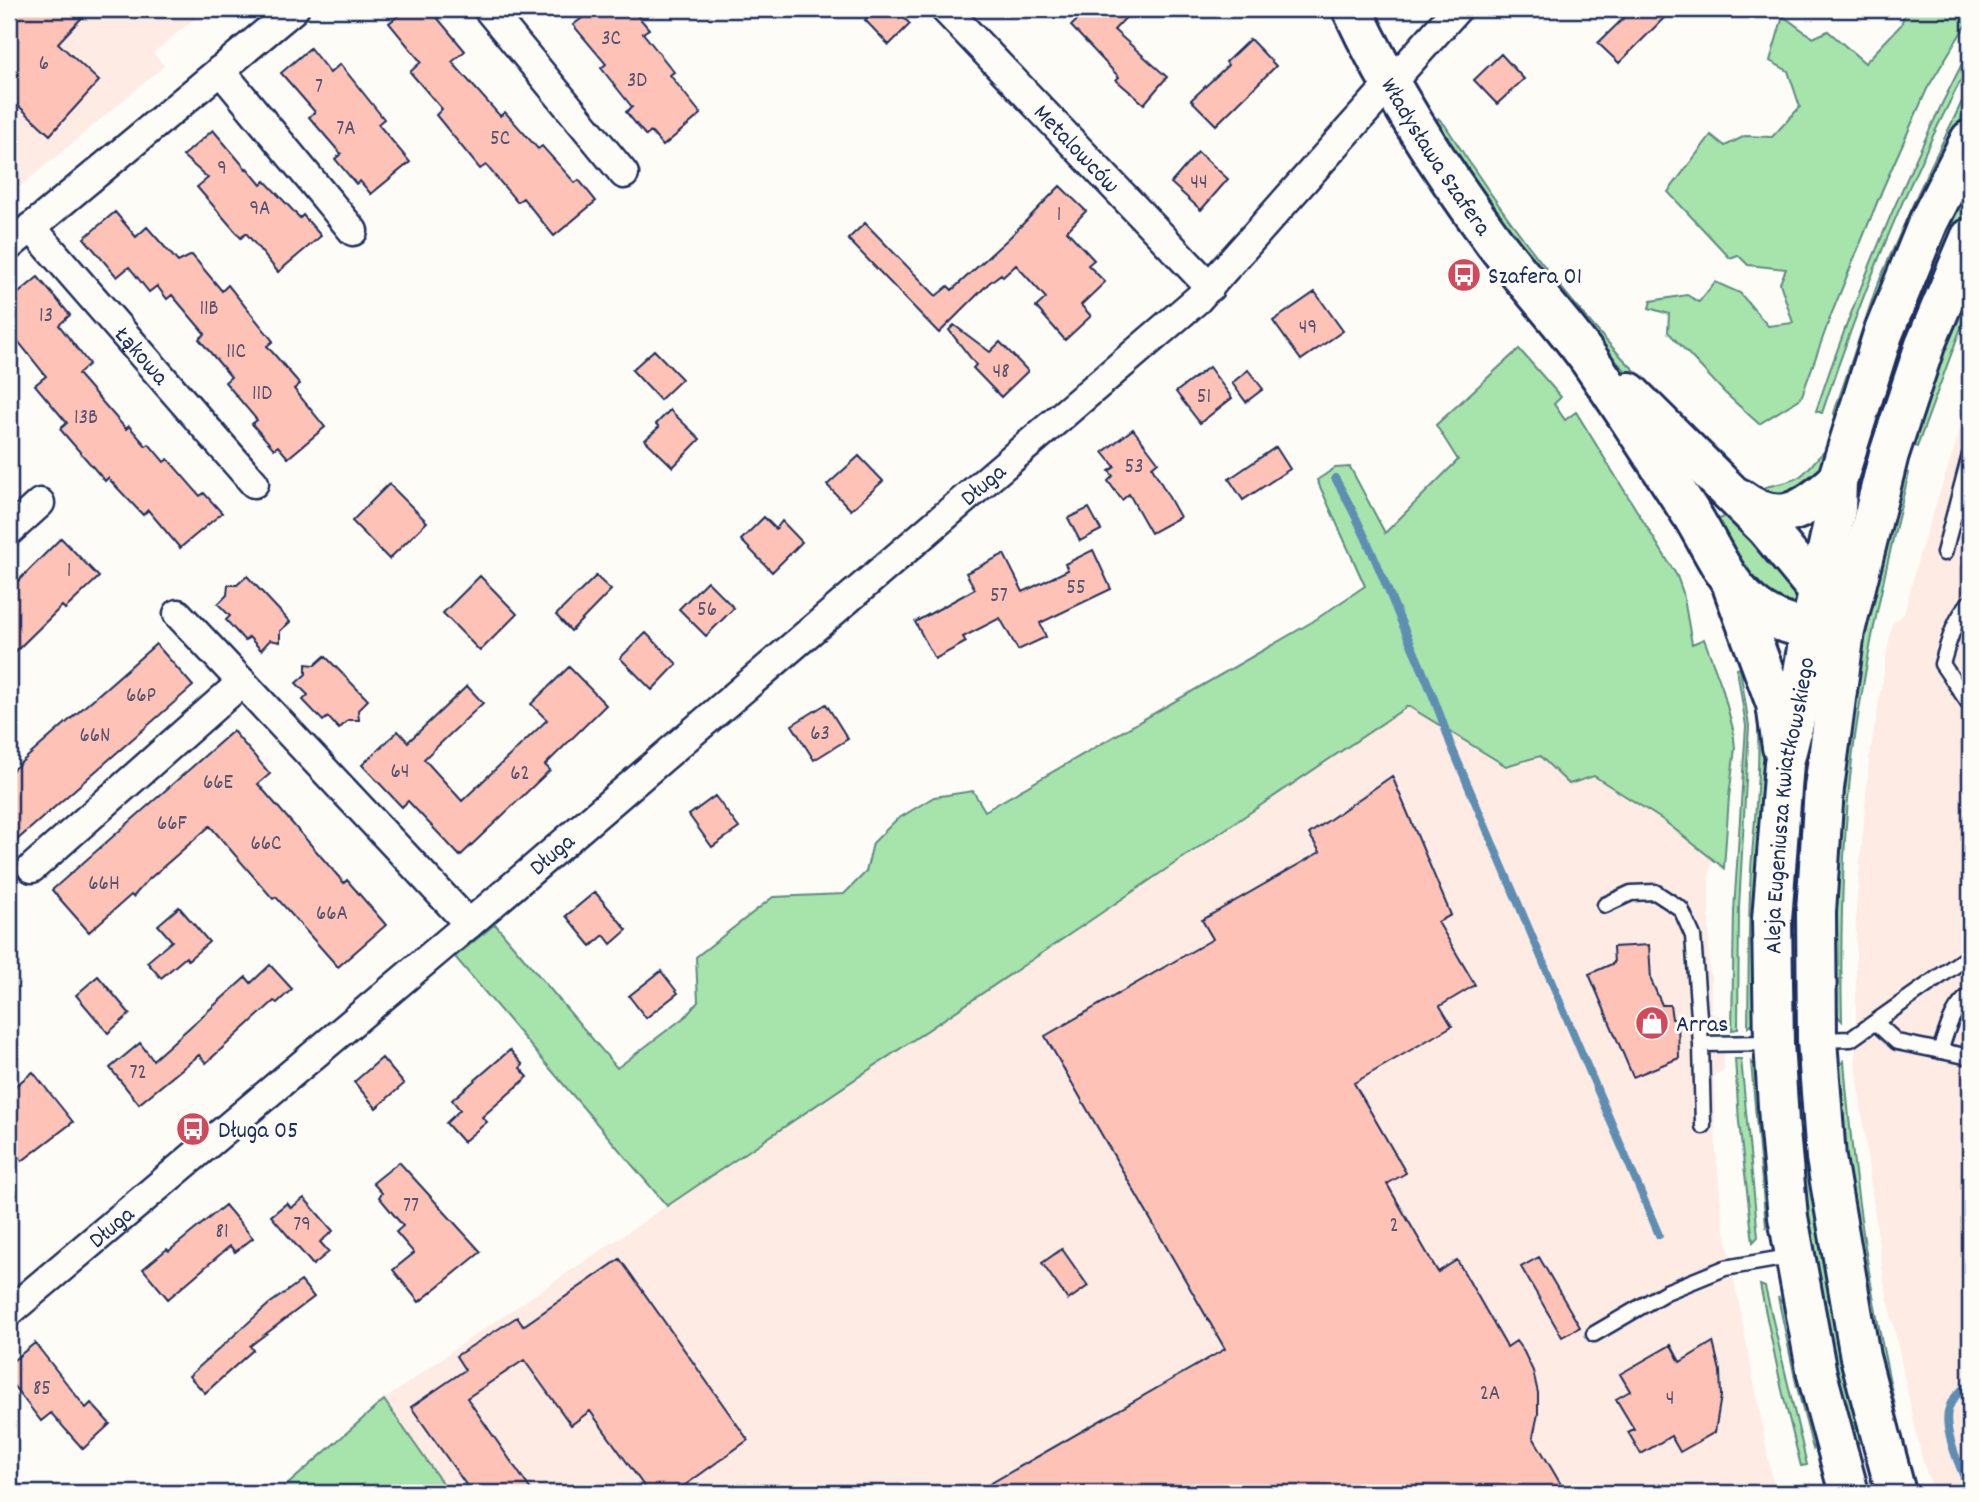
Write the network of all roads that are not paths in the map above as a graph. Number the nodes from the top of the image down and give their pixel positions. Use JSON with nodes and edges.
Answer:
{"nodes":[{"id":1,"x":294,"y":9,"type":"edge"},
{"id":2,"x":488,"y":9,"type":"edge"},
{"id":3,"x":945,"y":9,"type":"edge"},
{"id":4,"x":1352,"y":9,"type":"edge"},
{"id":5,"x":1457,"y":9,"type":"edge"},
{"id":6,"x":220,"y":69,"type":"junction"},
{"id":7,"x":1390,"y":84,"type":"junction"},
{"id":8,"x":1970,"y":140,"type":"edge"},
{"id":9,"x":624,"y":174,"type":"dead end"},
{"id":10,"x":31,"y":227,"type":"junction"},
{"id":11,"x":354,"y":231,"type":"dead end"},
{"id":12,"x":9,"y":246,"type":"edge"},
{"id":13,"x":1968,"y":249,"type":"edge"},
{"id":14,"x":1210,"y":287,"type":"junction"},
{"id":15,"x":1590,"y":360,"type":"junction"},
{"id":16,"x":1970,"y":455,"type":"edge"},
{"id":17,"x":1837,"y":481,"type":"junction"},
{"id":18,"x":254,"y":483,"type":"dead end"},
{"id":19,"x":1726,"y":488,"type":"junction"},
{"id":20,"x":40,"y":503,"type":"dead end"},
{"id":21,"x":9,"y":531,"type":"edge"},
{"id":22,"x":1944,"y":553,"type":"dead end"},
{"id":23,"x":1730,"y":579,"type":"junction"},
{"id":24,"x":1818,"y":589,"type":"junction"},
{"id":25,"x":1970,"y":602,"type":"edge"},
{"id":26,"x":178,"y":614,"type":"dead end"},
{"id":27,"x":1828,"y":631,"type":"junction"},
{"id":28,"x":242,"y":682,"type":"junction"},
{"id":29,"x":1970,"y":705,"type":"edge"},
{"id":30,"x":1784,"y":763,"type":"junction"},
{"id":31,"x":32,"y":867,"type":"dead end"},
{"id":32,"x":1605,"y":905,"type":"dead end"},
{"id":33,"x":469,"y":924,"type":"junction"},
{"id":34,"x":1970,"y":955,"type":"edge"},
{"id":35,"x":1970,"y":995,"type":"edge"},
{"id":36,"x":1875,"y":1022,"type":"junction"},
{"id":37,"x":1817,"y":1040,"type":"junction"},
{"id":38,"x":1774,"y":1043,"type":"junction"},
{"id":39,"x":1701,"y":1044,"type":"junction"},
{"id":40,"x":1940,"y":1051,"type":"junction"},
{"id":41,"x":1970,"y":1057,"type":"edge"},
{"id":42,"x":1703,"y":1126,"type":"dead end"},
{"id":43,"x":1795,"y":1256,"type":"junction"},
{"id":44,"x":9,"y":1312,"type":"edge"},
{"id":45,"x":1594,"y":1334,"type":"dead end"},
{"id":46,"x":1894,"y":1485,"type":"edge"},
{"id":47,"x":1844,"y":1492,"type":"edge"}],
"edges":[{"from":1,"to":6,"type":"street"},
{"from":2,"to":9,"type":"street"},
{"from":3,"to":14,"type":"street","name":"Metalowców"},
{"from":4,"to":7,"type":"street","name":"Władysława Szafera"},
{"from":5,"to":7,"type":"street","name":"Długa"},
{"from":6,"to":10,"type":"street"},
{"from":6,"to":11,"type":"street"},
{"from":7,"to":14,"type":"street","name":"Długa"},
{"from":7,"to":15,"type":"street","name":"Władysława Szafera"},
{"from":8,"to":17,"type":"street"},
{"from":10,"to":12,"type":"street"},
{"from":10,"to":18,"type":"street","name":"Łąkowa"},
{"from":13,"to":27,"type":"street","name":"Aleja Eugeniusza Kwiatkowskiego"},
{"from":14,"to":33,"type":"street","name":"Długa"},
{"from":15,"to":19,"type":"street","name":"Władysława Szafera"},
{"from":15,"to":23,"type":"street","name":"Władysława Szafera"},
{"from":16,"to":22,"type":"lane"},
{"from":17,"to":19,"type":"street","name":"Władysława Szafera"},
{"from":17,"to":24,"type":"street"},
{"from":19,"to":24,"type":"street","name":"Władysława Szafera"},
{"from":20,"to":21,"type":"street"},
{"from":23,"to":27,"type":"street","name":"Władysława Szafera"},
{"from":23,"to":30,"type":"street","name":"Władysława Szafera"},
{"from":24,"to":27,"type":"street","name":"Władysława Szafera"},
{"from":25,"to":29,"type":"lane"},
{"from":26,"to":28,"type":"street"},
{"from":27,"to":30,"type":"street","name":"Aleja Eugeniusza Kwiatkowskiego"},
{"from":27,"to":37,"type":"street","name":"Aleja Eugeniusza Kwiatkowskiego"},
{"from":28,"to":31,"type":"street"},
{"from":28,"to":33,"type":"street"},
{"from":30,"to":38,"type":"street","name":"Aleja Eugeniusza Kwiatkowskiego"},
{"from":32,"to":39,"type":"lane"},
{"from":33,"to":44,"type":"street","name":"Długa"},
{"from":34,"to":36,"type":"lane"},
{"from":35,"to":40,"type":"lane"},
{"from":36,"to":37,"type":"lane"},
{"from":36,"to":40,"type":"lane"},
{"from":37,"to":38,"type":"street"},
{"from":37,"to":46,"type":"street","name":"Aleja Eugeniusza Kwiatkowskiego"},
{"from":38,"to":39,"type":"lane"},
{"from":38,"to":43,"type":"street","name":"Aleja Eugeniusza Kwiatkowskiego"},
{"from":39,"to":42,"type":"lane"},
{"from":40,"to":41,"type":"lane"},
{"from":43,"to":45,"type":"lane"},
{"from":43,"to":47,"type":"street","name":"Aleja Eugeniusza Kwiatkowskiego"},
{"from":46,"to":47,"type":"street"}]}
